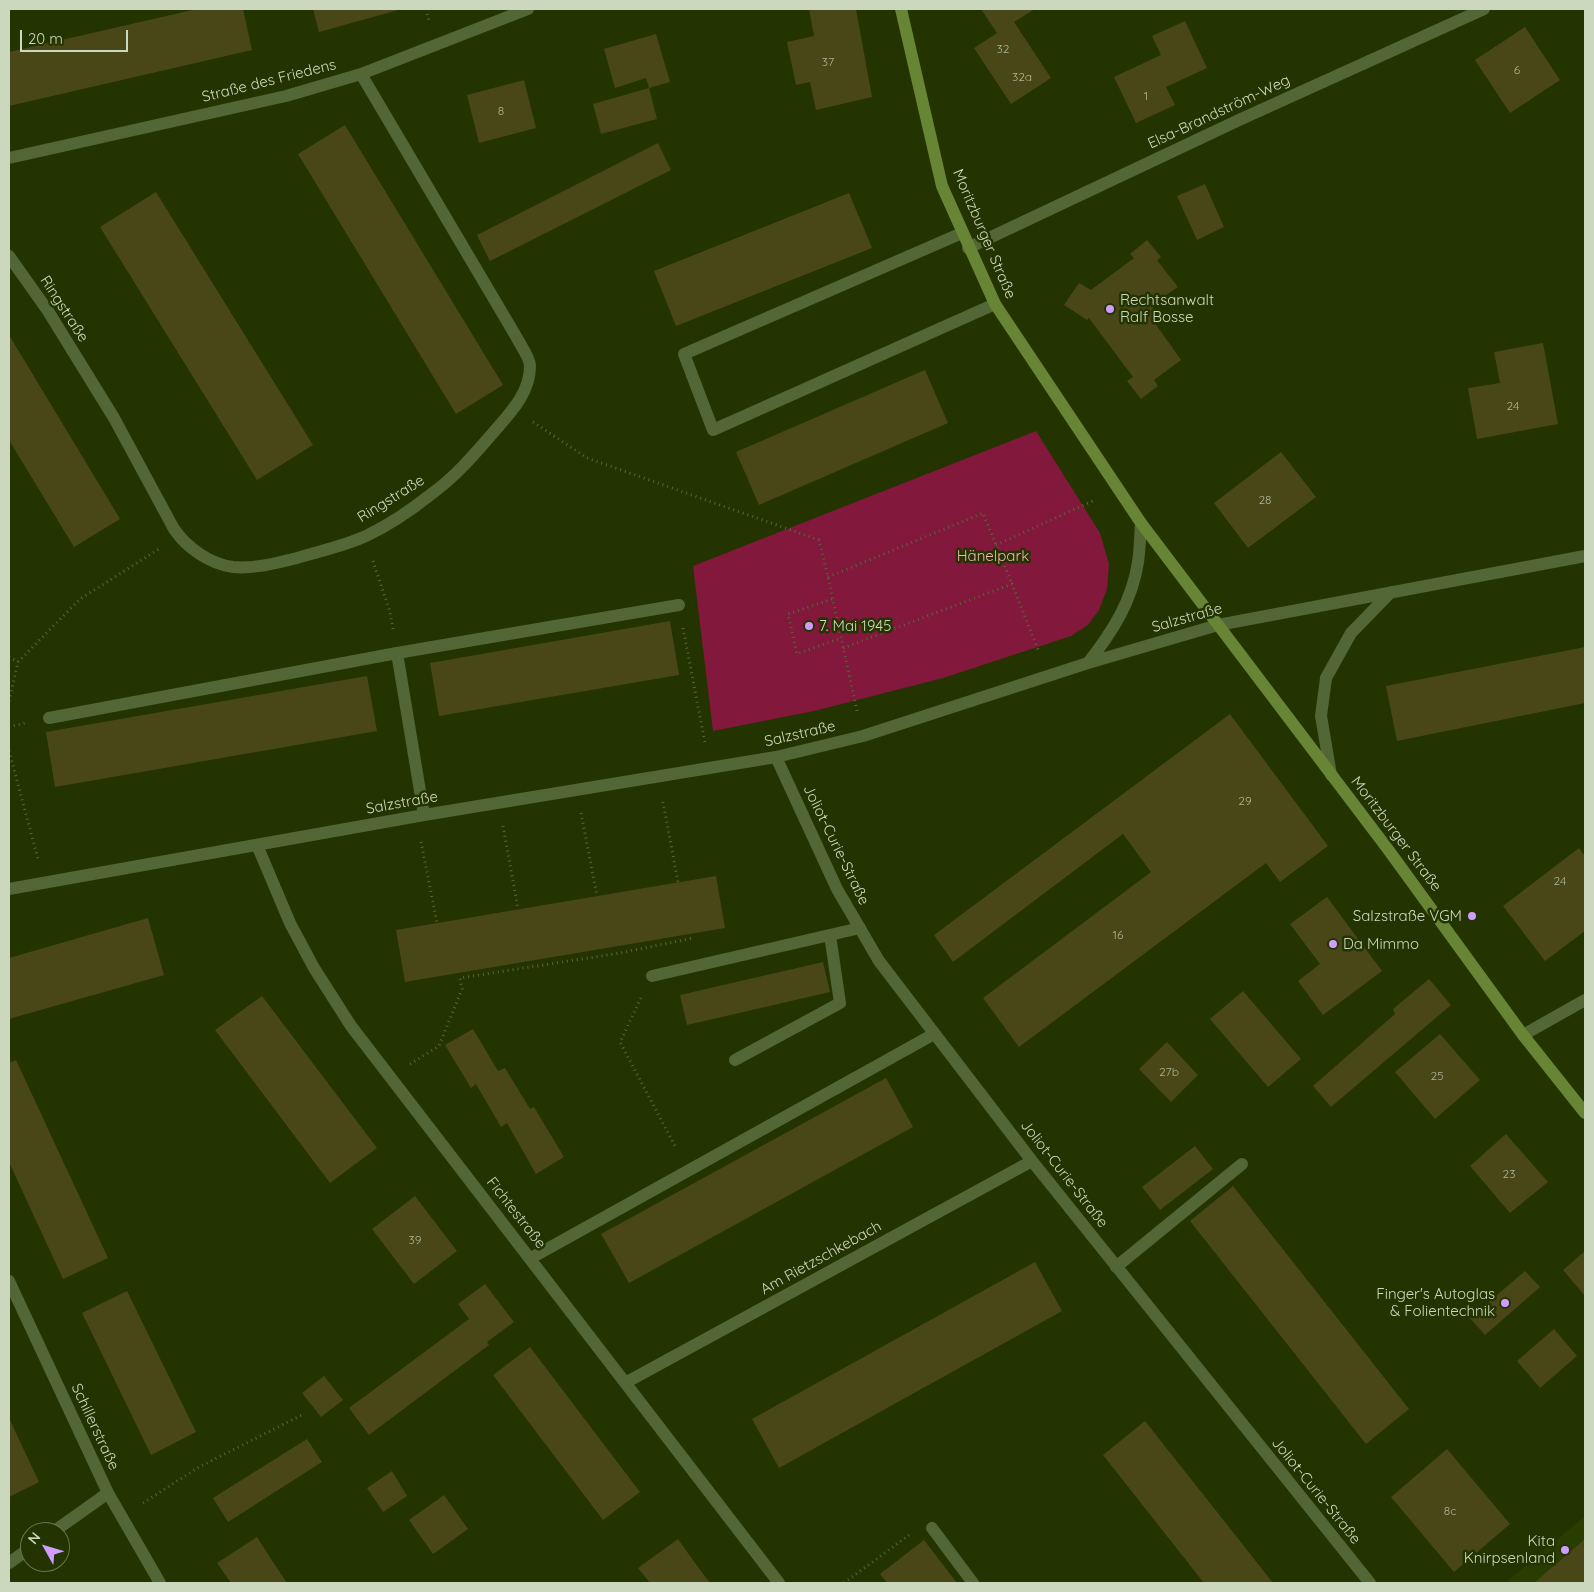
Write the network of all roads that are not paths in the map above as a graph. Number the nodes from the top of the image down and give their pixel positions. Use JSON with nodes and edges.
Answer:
{"nodes":[{"id":1,"x":528,"y":9,"type":"edge"},
{"id":2,"x":901,"y":9,"type":"edge"},
{"id":3,"x":1484,"y":9,"type":"edge"},
{"id":4,"x":361,"y":74,"type":"junction"},
{"id":5,"x":9,"y":158,"type":"edge"},
{"id":6,"x":962,"y":233,"type":"junction"},
{"id":7,"x":968,"y":248,"type":"junction"},
{"id":8,"x":9,"y":256,"type":"edge"},
{"id":9,"x":995,"y":304,"type":"junction"},
{"id":10,"x":1141,"y":523,"type":"junction"},
{"id":11,"x":1585,"y":556,"type":"edge"},
{"id":12,"x":1392,"y":592,"type":"junction"},
{"id":13,"x":678,"y":604,"type":"road end"},
{"id":14,"x":1218,"y":625,"type":"junction"},
{"id":15,"x":397,"y":653,"type":"junction"},
{"id":16,"x":1088,"y":663,"type":"junction"},
{"id":17,"x":49,"y":718,"type":"dead end"},
{"id":18,"x":776,"y":757,"type":"junction"},
{"id":19,"x":1331,"y":775,"type":"junction"},
{"id":20,"x":420,"y":816,"type":"junction"},
{"id":21,"x":257,"y":845,"type":"junction"},
{"id":22,"x":9,"y":889,"type":"edge"},
{"id":23,"x":860,"y":928,"type":"junction"},
{"id":24,"x":830,"y":935,"type":"junction"},
{"id":25,"x":652,"y":976,"type":"road end"},
{"id":26,"x":1585,"y":1000,"type":"edge"},
{"id":27,"x":934,"y":1034,"type":"junction"},
{"id":28,"x":1523,"y":1035,"type":"junction"},
{"id":29,"x":735,"y":1060,"type":"dead end"},
{"id":30,"x":1585,"y":1113,"type":"edge"},
{"id":31,"x":1032,"y":1161,"type":"junction"},
{"id":32,"x":1242,"y":1164,"type":"dead end"},
{"id":33,"x":531,"y":1258,"type":"junction"},
{"id":34,"x":1116,"y":1267,"type":"junction"},
{"id":35,"x":9,"y":1281,"type":"edge"},
{"id":36,"x":625,"y":1383,"type":"junction"},
{"id":37,"x":108,"y":1493,"type":"junction"},
{"id":38,"x":67,"y":1522,"type":"edge"},
{"id":39,"x":932,"y":1528,"type":"road end"},
{"id":40,"x":20,"y":1555,"type":"edge"},
{"id":41,"x":9,"y":1563,"type":"edge"},
{"id":42,"x":160,"y":1583,"type":"edge"},
{"id":43,"x":779,"y":1583,"type":"edge"},
{"id":44,"x":973,"y":1583,"type":"edge"},
{"id":45,"x":1370,"y":1583,"type":"edge"}],
"edges":[{"from":1,"to":4,"type":"street","name":"Straße des Friedens"},
{"from":2,"to":6,"type":"street","name":"Moritzburger Straße"},
{"from":3,"to":7,"type":"street","name":"Elsa-Brandström-Weg"},
{"from":4,"to":5,"type":"street","name":"Straße des Friedens"},
{"from":4,"to":8,"type":"street","name":"Ringstraße"},
{"from":6,"to":7,"type":"street","name":"Moritzburger Straße"},
{"from":6,"to":9,"type":"street"},
{"from":7,"to":9,"type":"street","name":"Moritzburger Straße"},
{"from":9,"to":10,"type":"street","name":"Moritzburger Straße"},
{"from":10,"to":14,"type":"street","name":"Moritzburger Straße"},
{"from":10,"to":16,"type":"street"},
{"from":11,"to":12,"type":"street","name":"Salzstraße"},
{"from":12,"to":14,"type":"street","name":"Salzstraße"},
{"from":12,"to":19,"type":"street","name":"Moritzburger Straße"},
{"from":13,"to":15,"type":"street"},
{"from":14,"to":16,"type":"street","name":"Salzstraße"},
{"from":14,"to":19,"type":"street","name":"Moritzburger Straße"},
{"from":15,"to":17,"type":"street"},
{"from":15,"to":20,"type":"street"},
{"from":16,"to":18,"type":"street","name":"Salzstraße"},
{"from":18,"to":20,"type":"street","name":"Salzstraße"},
{"from":18,"to":23,"type":"street","name":"Joliot-Curie-Straße"},
{"from":19,"to":28,"type":"street","name":"Moritzburger Straße"},
{"from":20,"to":21,"type":"street","name":"Salzstraße"},
{"from":21,"to":22,"type":"street","name":"Salzstraße"},
{"from":21,"to":33,"type":"street","name":"Fichtestraße"},
{"from":23,"to":24,"type":"street"},
{"from":23,"to":27,"type":"street","name":"Joliot-Curie-Straße"},
{"from":24,"to":25,"type":"street"},
{"from":24,"to":29,"type":"street"},
{"from":26,"to":28,"type":"street"},
{"from":27,"to":31,"type":"street","name":"Joliot-Curie-Straße"},
{"from":27,"to":33,"type":"street"},
{"from":28,"to":30,"type":"street","name":"Moritzburger Straße"},
{"from":31,"to":34,"type":"street","name":"Joliot-Curie-Straße"},
{"from":31,"to":36,"type":"street","name":"Am Rietzschkebach"},
{"from":32,"to":34,"type":"street"},
{"from":33,"to":36,"type":"street","name":"Fichtestraße"},
{"from":34,"to":45,"type":"street","name":"Joliot-Curie-Straße"},
{"from":35,"to":37,"type":"street","name":"Schillerstraße"},
{"from":36,"to":43,"type":"street","name":"Fichtestraße"},
{"from":37,"to":38,"type":"street"},
{"from":37,"to":42,"type":"street","name":"Schillerstraße"},
{"from":39,"to":44,"type":"street"},
{"from":40,"to":41,"type":"street"}]}
